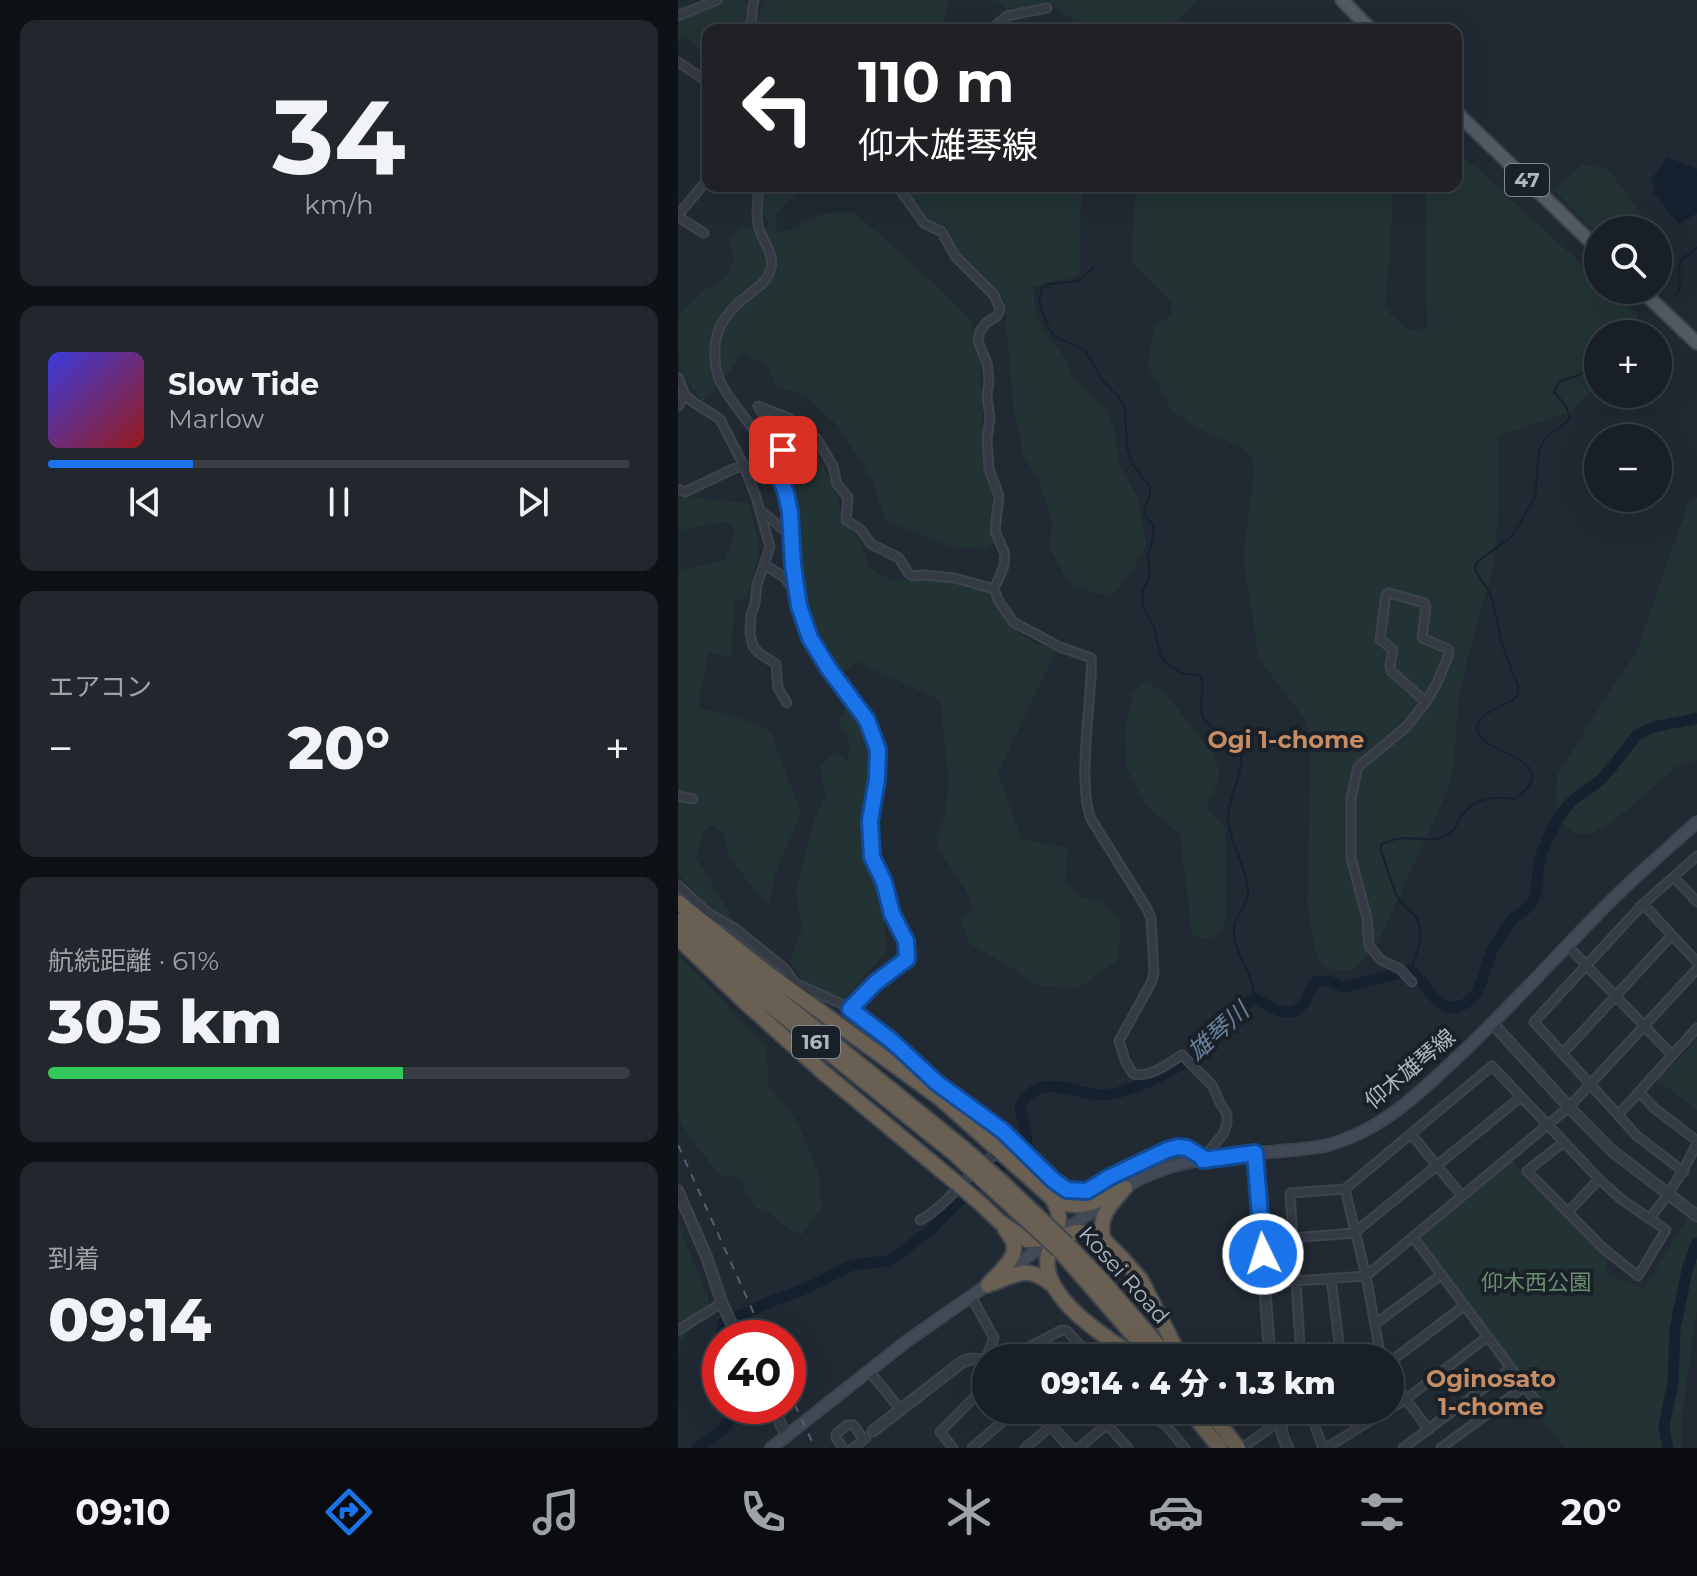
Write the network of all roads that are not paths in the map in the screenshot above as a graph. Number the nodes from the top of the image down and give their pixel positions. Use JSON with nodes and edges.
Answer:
{"nodes":[{"id":1,"x":717,"y":0,"type":"edge"},
{"id":2,"x":754,"y":0,"type":"edge"},
{"id":3,"x":1342,"y":0,"type":"edge"},
{"id":4,"x":1047,"y":8,"type":"dead end"},
{"id":5,"x":678,"y":16,"type":"edge"},
{"id":6,"x":751,"y":24,"type":"edge"},
{"id":7,"x":998,"y":24,"type":"edge"},
{"id":8,"x":1365,"y":24,"type":"edge"},
{"id":9,"x":678,"y":62,"type":"edge"},
{"id":10,"x":702,"y":78,"type":"edge"},
{"id":11,"x":1462,"y":118,"type":"edge"},
{"id":12,"x":702,"y":186,"type":"edge"},
{"id":13,"x":759,"y":192,"type":"edge"},
{"id":14,"x":901,"y":192,"type":"edge"},
{"id":15,"x":678,"y":216,"type":"edge"},
{"id":16,"x":704,"y":233,"type":"dead end"},
{"id":17,"x":1584,"y":235,"type":"edge"},
{"id":18,"x":1657,"y":304,"type":"edge"},
{"id":19,"x":1694,"y":335,"type":"edge"},
{"id":20,"x":678,"y":377,"type":"edge"},
{"id":21,"x":685,"y":395,"type":"junction"},
{"id":22,"x":678,"y":406,"type":"edge"},
{"id":23,"x":774,"y":463,"type":"junction"},
{"id":24,"x":744,"y":466,"type":"junction"},
{"id":25,"x":678,"y":489,"type":"edge"},
{"id":26,"x":761,"y":511,"type":"junction"},
{"id":27,"x":792,"y":536,"type":"junction"},
{"id":28,"x":765,"y":565,"type":"junction"},
{"id":29,"x":796,"y":589,"type":"junction"},
{"id":30,"x":994,"y":589,"type":"junction"},
{"id":31,"x":1426,"y":702,"type":"junction"},
{"id":32,"x":787,"y":703,"type":"dead end"},
{"id":33,"x":678,"y":796,"type":"edge"},
{"id":34,"x":693,"y":799,"type":"dead end"},
{"id":35,"x":1697,"y":822,"type":"edge"},
{"id":36,"x":1697,"y":856,"type":"edge"},
{"id":37,"x":1674,"y":877,"type":"junction"},
{"id":38,"x":678,"y":885,"type":"edge"},
{"id":39,"x":678,"y":902,"type":"edge"},
{"id":40,"x":1697,"y":902,"type":"edge"},
{"id":41,"x":1643,"y":904,"type":"junction"},
{"id":42,"x":678,"y":913,"type":"edge"},
{"id":43,"x":678,"y":927,"type":"edge"},
{"id":44,"x":1672,"y":935,"type":"junction"},
{"id":45,"x":678,"y":938,"type":"edge"},
{"id":46,"x":1568,"y":946,"type":"junction"},
{"id":47,"x":1697,"y":962,"type":"edge"},
{"id":48,"x":1586,"y":965,"type":"junction"},
{"id":49,"x":1697,"y":969,"type":"edge"},
{"id":50,"x":1412,"y":982,"type":"dead end"},
{"id":51,"x":1615,"y":996,"type":"junction"},
{"id":52,"x":850,"y":1009,"type":"junction"},
{"id":53,"x":1493,"y":1024,"type":"junction"},
{"id":54,"x":1644,"y":1026,"type":"junction"},
{"id":55,"x":1697,"y":1028,"type":"edge"},
{"id":56,"x":1563,"y":1053,"type":"junction"},
{"id":57,"x":1672,"y":1055,"type":"junction"},
{"id":58,"x":1591,"y":1085,"type":"junction"},
{"id":59,"x":1639,"y":1092,"type":"junction"},
{"id":60,"x":1521,"y":1097,"type":"junction"},
{"id":61,"x":1569,"y":1107,"type":"junction"},
{"id":62,"x":1618,"y":1115,"type":"junction"},
{"id":63,"x":1548,"y":1125,"type":"junction"},
{"id":64,"x":1411,"y":1134,"type":"junction"},
{"id":65,"x":1564,"y":1142,"type":"junction"},
{"id":66,"x":1697,"y":1142,"type":"edge"},
{"id":67,"x":1007,"y":1148,"type":"junction"},
{"id":68,"x":959,"y":1151,"type":"junction"},
{"id":69,"x":1255,"y":1153,"type":"junction"},
{"id":70,"x":1202,"y":1158,"type":"junction"},
{"id":71,"x":1029,"y":1166,"type":"junction"},
{"id":72,"x":1437,"y":1166,"type":"junction"},
{"id":73,"x":1684,"y":1172,"type":"junction"},
{"id":74,"x":1599,"y":1179,"type":"junction"},
{"id":75,"x":1125,"y":1188,"type":"junction"},
{"id":76,"x":1345,"y":1189,"type":"junction"},
{"id":77,"x":678,"y":1191,"type":"edge"},
{"id":78,"x":1668,"y":1195,"type":"junction"},
{"id":79,"x":1462,"y":1196,"type":"junction"},
{"id":80,"x":1051,"y":1197,"type":"junction"},
{"id":81,"x":1568,"y":1212,"type":"junction"},
{"id":82,"x":1697,"y":1216,"type":"edge"},
{"id":83,"x":1649,"y":1219,"type":"junction"},
{"id":84,"x":920,"y":1220,"type":"dead end"},
{"id":85,"x":1000,"y":1222,"type":"junction"},
{"id":86,"x":1354,"y":1233,"type":"junction"},
{"id":87,"x":1413,"y":1237,"type":"junction"},
{"id":88,"x":1292,"y":1238,"type":"junction"},
{"id":89,"x":1103,"y":1239,"type":"junction"},
{"id":90,"x":1060,"y":1244,"type":"junction"},
{"id":91,"x":1441,"y":1275,"type":"junction"},
{"id":92,"x":1366,"y":1276,"type":"junction"},
{"id":93,"x":1331,"y":1278,"type":"junction"},
{"id":94,"x":1296,"y":1281,"type":"junction"},
{"id":95,"x":1265,"y":1283,"type":"junction"},
{"id":96,"x":988,"y":1285,"type":"junction"},
{"id":97,"x":1055,"y":1286,"type":"junction"},
{"id":98,"x":971,"y":1296,"type":"junction"},
{"id":99,"x":722,"y":1303,"type":"junction"},
{"id":100,"x":1464,"y":1306,"type":"junction"},
{"id":101,"x":730,"y":1320,"type":"edge"},
{"id":102,"x":1375,"y":1324,"type":"junction"},
{"id":103,"x":678,"y":1330,"type":"edge"},
{"id":104,"x":1487,"y":1337,"type":"junction"},
{"id":105,"x":992,"y":1344,"type":"edge"},
{"id":106,"x":1037,"y":1344,"type":"edge"},
{"id":107,"x":1079,"y":1344,"type":"edge"},
{"id":108,"x":1117,"y":1344,"type":"edge"},
{"id":109,"x":1141,"y":1344,"type":"edge"},
{"id":110,"x":1157,"y":1344,"type":"edge"},
{"id":111,"x":1174,"y":1344,"type":"edge"},
{"id":112,"x":1269,"y":1344,"type":"edge"},
{"id":113,"x":1300,"y":1344,"type":"edge"},
{"id":114,"x":1339,"y":1344,"type":"edge"},
{"id":115,"x":1379,"y":1344,"type":"edge"},
{"id":116,"x":1404,"y":1351,"type":"edge"},
{"id":117,"x":972,"y":1359,"type":"edge"},
{"id":118,"x":1511,"y":1368,"type":"junction"},
{"id":119,"x":869,"y":1371,"type":"junction"},
{"id":120,"x":1524,"y":1387,"type":"junction"},
{"id":121,"x":1404,"y":1396,"type":"edge"},
{"id":122,"x":972,"y":1399,"type":"edge"},
{"id":123,"x":1406,"y":1399,"type":"junction"},
{"id":124,"x":1541,"y":1408,"type":"dead end"},
{"id":125,"x":900,"y":1409,"type":"junction"},
{"id":126,"x":781,"y":1424,"type":"edge"},
{"id":127,"x":1000,"y":1424,"type":"edge"},
{"id":128,"x":1107,"y":1424,"type":"joint"},
{"id":129,"x":1163,"y":1424,"type":"edge"},
{"id":130,"x":1203,"y":1424,"type":"edge"},
{"id":131,"x":1222,"y":1424,"type":"edge"},
{"id":132,"x":1275,"y":1424,"type":"edge"},
{"id":133,"x":1281,"y":1424,"type":"edge"},
{"id":134,"x":1313,"y":1424,"type":"edge"},
{"id":135,"x":1364,"y":1424,"type":"edge"},
{"id":136,"x":1051,"y":1426,"type":"joint"},
{"id":137,"x":857,"y":1428,"type":"junction"},
{"id":138,"x":1429,"y":1430,"type":"junction"},
{"id":139,"x":873,"y":1431,"type":"junction"},
{"id":140,"x":787,"y":1437,"type":"junction"},
{"id":141,"x":863,"y":1439,"type":"junction"},
{"id":142,"x":841,"y":1447,"type":"edge"},
{"id":143,"x":771,"y":1448,"type":"edge"},
{"id":144,"x":853,"y":1448,"type":"edge"},
{"id":145,"x":953,"y":1448,"type":"edge"},
{"id":146,"x":972,"y":1448,"type":"edge"},
{"id":147,"x":1025,"y":1448,"type":"edge"},
{"id":148,"x":1071,"y":1448,"type":"edge"},
{"id":149,"x":1079,"y":1448,"type":"edge"},
{"id":150,"x":1128,"y":1448,"type":"edge"},
{"id":151,"x":1185,"y":1448,"type":"edge"},
{"id":152,"x":1221,"y":1448,"type":"edge"},
{"id":153,"x":1240,"y":1448,"type":"edge"},
{"id":154,"x":1288,"y":1448,"type":"edge"},
{"id":155,"x":1324,"y":1448,"type":"edge"},
{"id":156,"x":1403,"y":1448,"type":"edge"},
{"id":157,"x":1441,"y":1448,"type":"edge"}],
"edges":[{"from":1,"to":5,"type":"street"},
{"from":2,"to":6,"type":"street"},
{"from":3,"to":8,"type":"main road"},
{"from":4,"to":7,"type":"street"},
{"from":9,"to":10,"type":"street"},
{"from":11,"to":17,"type":"main road","number":"47"},
{"from":12,"to":15,"type":"street"},
{"from":13,"to":23,"type":"street"},
{"from":14,"to":30,"type":"street"},
{"from":15,"to":16,"type":"street"},
{"from":18,"to":19,"type":"main road"},
{"from":20,"to":21,"type":"street"},
{"from":21,"to":22,"type":"street"},
{"from":21,"to":24,"type":"street"},
{"from":23,"to":24,"type":"street"},
{"from":23,"to":27,"type":"street"},
{"from":23,"to":30,"type":"street"},
{"from":24,"to":25,"type":"street"},
{"from":24,"to":26,"type":"street"},
{"from":26,"to":27,"type":"street"},
{"from":26,"to":28,"type":"street"},
{"from":27,"to":29,"type":"street"},
{"from":28,"to":29,"type":"street"},
{"from":28,"to":32,"type":"street"},
{"from":29,"to":52,"type":"street"},
{"from":30,"to":70,"type":"street"},
{"from":31,"to":31,"type":"street"},
{"from":31,"to":50,"type":"street"},
{"from":33,"to":34,"type":"street"},
{"from":35,"to":46,"type":"main road","name":"仰木雄琴線"},
{"from":36,"to":37,"type":"street"},
{"from":37,"to":40,"type":"street"},
{"from":37,"to":41,"type":"street"},
{"from":38,"to":52,"type":"street"},
{"from":39,"to":67,"type":"highway"},
{"from":41,"to":44,"type":"street"},
{"from":41,"to":48,"type":"street"},
{"from":42,"to":68,"type":"highway","name":"Kosei Road","number":"161"},
{"from":43,"to":68,"type":"highway","name":"Kosei Road","number":"161"},
{"from":44,"to":47,"type":"street"},
{"from":44,"to":51,"type":"street"},
{"from":45,"to":85,"type":"highway","bridge":true},
{"from":46,"to":48,"type":"street"},
{"from":46,"to":53,"type":"main road","name":"仰木雄琴線"},
{"from":48,"to":51,"type":"street"},
{"from":48,"to":56,"type":"street"},
{"from":49,"to":54,"type":"street"},
{"from":51,"to":54,"type":"street"},
{"from":51,"to":56,"type":"street"},
{"from":52,"to":67,"type":"street"},
{"from":53,"to":61,"type":"street"},
{"from":53,"to":69,"type":"main road","name":"仰木雄琴線"},
{"from":54,"to":57,"type":"street"},
{"from":54,"to":58,"type":"street"},
{"from":55,"to":57,"type":"street"},
{"from":56,"to":58,"type":"street"},
{"from":57,"to":59,"type":"street"},
{"from":58,"to":61,"type":"street"},
{"from":58,"to":62,"type":"street"},
{"from":59,"to":62,"type":"street"},
{"from":59,"to":66,"type":"street"},
{"from":60,"to":63,"type":"street"},
{"from":60,"to":64,"type":"street"},
{"from":60,"to":72,"type":"street"},
{"from":61,"to":63,"type":"street"},
{"from":61,"to":78,"type":"street"},
{"from":62,"to":73,"type":"street"},
{"from":63,"to":65,"type":"street"},
{"from":63,"to":79,"type":"street"},
{"from":64,"to":72,"type":"street"},
{"from":64,"to":76,"type":"street"},
{"from":65,"to":74,"type":"street"},
{"from":65,"to":81,"type":"street"},
{"from":66,"to":73,"type":"street"},
{"from":67,"to":71,"type":"highway"},
{"from":67,"to":84,"type":"street"},
{"from":68,"to":90,"type":"highway","name":"Kosei Road","number":"161","bridge":true},
{"from":69,"to":70,"type":"main road","name":"仰木雄琴線"},
{"from":69,"to":95,"type":"street"},
{"from":70,"to":71,"type":"street"},
{"from":70,"to":75,"type":"main road","name":"仰木雄琴線"},
{"from":71,"to":80,"type":"highway"},
{"from":72,"to":79,"type":"street"},
{"from":72,"to":86,"type":"street"},
{"from":73,"to":78,"type":"street"},
{"from":74,"to":81,"type":"street"},
{"from":74,"to":83,"type":"street"},
{"from":75,"to":80,"type":"highway"},
{"from":75,"to":89,"type":"highway"},
{"from":75,"to":90,"type":"main road","name":"仰木雄琴線"},
{"from":76,"to":86,"type":"street"},
{"from":76,"to":88,"type":"street"},
{"from":77,"to":99,"type":"street"},
{"from":78,"to":82,"type":"street"},
{"from":78,"to":83,"type":"street"},
{"from":79,"to":87,"type":"street"},
{"from":80,"to":90,"type":"highway"},
{"from":81,"to":83,"type":"street"},
{"from":85,"to":90,"type":"highway"},
{"from":85,"to":96,"type":"highway"},
{"from":86,"to":88,"type":"street"},
{"from":86,"to":92,"type":"street"},
{"from":87,"to":91,"type":"street"},
{"from":87,"to":92,"type":"street"},
{"from":88,"to":94,"type":"street"},
{"from":89,"to":90,"type":"highway"},
{"from":89,"to":111,"type":"highway"},
{"from":90,"to":96,"type":"main road","name":"仰木雄琴線"},
{"from":90,"to":97,"type":"highway"},
{"from":90,"to":109,"type":"highway","name":"Kosei Road","number":"161"},
{"from":90,"to":110,"type":"highway","name":"Kosei Road","number":"161"},
{"from":91,"to":100,"type":"street"},
{"from":91,"to":102,"type":"street"},
{"from":92,"to":93,"type":"street"},
{"from":92,"to":102,"type":"street"},
{"from":93,"to":94,"type":"street"},
{"from":93,"to":114,"type":"street"},
{"from":94,"to":95,"type":"street"},
{"from":94,"to":113,"type":"street"},
{"from":95,"to":112,"type":"street"},
{"from":96,"to":97,"type":"highway"},
{"from":96,"to":98,"type":"main road","name":"仰木雄琴線"},
{"from":97,"to":108,"type":"highway"},
{"from":98,"to":105,"type":"street"},
{"from":98,"to":119,"type":"main road","name":"仰木雄琴線"},
{"from":99,"to":101,"type":"street"},
{"from":99,"to":103,"type":"street"},
{"from":100,"to":104,"type":"street"},
{"from":100,"to":116,"type":"street"},
{"from":102,"to":115,"type":"street"},
{"from":104,"to":118,"type":"street"},
{"from":104,"to":123,"type":"street"},
{"from":106,"to":107,"type":"street"},
{"from":117,"to":125,"type":"street"},
{"from":118,"to":120,"type":"street"},
{"from":118,"to":138,"type":"street"},
{"from":119,"to":125,"type":"street"},
{"from":119,"to":140,"type":"main road","name":"仰木雄琴線"},
{"from":120,"to":124,"type":"street"},
{"from":120,"to":157,"type":"street"},
{"from":121,"to":123,"type":"street"},
{"from":122,"to":145,"type":"street"},
{"from":123,"to":138,"type":"street"},
{"from":125,"to":139,"type":"street"},
{"from":126,"to":140,"type":"street"},
{"from":127,"to":146,"type":"street"},
{"from":128,"to":149,"type":"street"},
{"from":128,"to":150,"type":"street"},
{"from":129,"to":151,"type":"street"},
{"from":130,"to":152,"type":"highway"},
{"from":131,"to":153,"type":"highway"},
{"from":132,"to":153,"type":"street"},
{"from":133,"to":154,"type":"street"},
{"from":134,"to":155,"type":"street"},
{"from":135,"to":155,"type":"street"},
{"from":136,"to":147,"type":"street"},
{"from":136,"to":148,"type":"street"},
{"from":137,"to":139,"type":"street"},
{"from":137,"to":141,"type":"street"},
{"from":137,"to":142,"type":"street"},
{"from":138,"to":156,"type":"street"},
{"from":139,"to":141,"type":"street"},
{"from":140,"to":143,"type":"main road","name":"仰木雄琴線"},
{"from":141,"to":144,"type":"street"}]}
